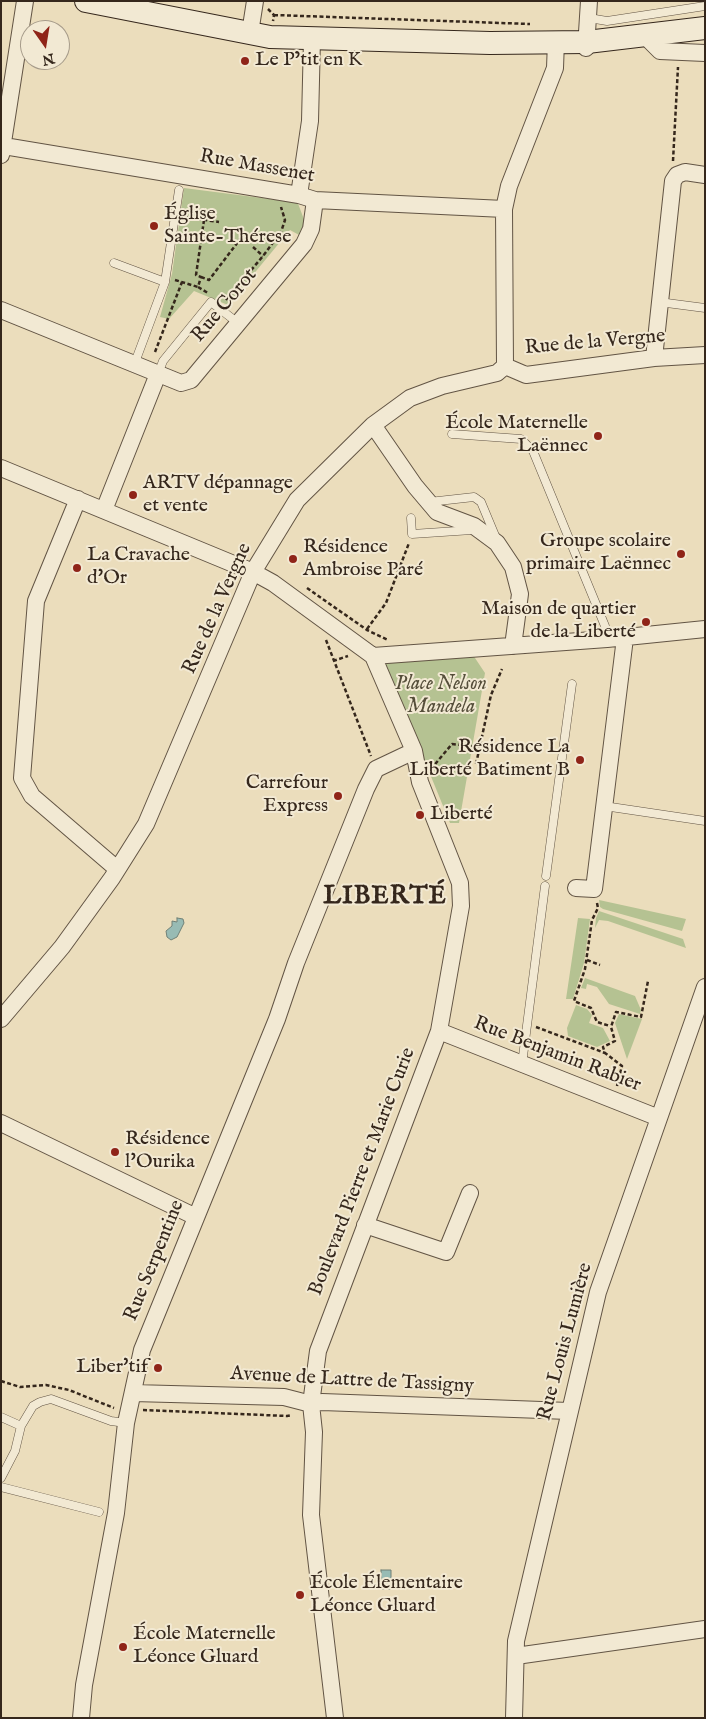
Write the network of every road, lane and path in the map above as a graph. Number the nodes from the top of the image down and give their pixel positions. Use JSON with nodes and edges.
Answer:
{"nodes":[{"id":1,"x":25,"y":1,"type":"edge"},
{"id":2,"x":86,"y":1,"type":"edge"},
{"id":3,"x":255,"y":1,"type":"edge"},
{"id":4,"x":705,"y":6,"type":"edge"},
{"id":5,"x":589,"y":9,"type":"edge"},
{"id":6,"x":274,"y":15,"type":"dead end"},
{"id":7,"x":533,"y":25,"type":"dead end"},
{"id":8,"x":705,"y":28,"type":"edge"},
{"id":9,"x":250,"y":33,"type":"junction"},
{"id":10,"x":312,"y":39,"type":"junction"},
{"id":11,"x":676,"y":42,"type":"junction"},
{"id":12,"x":556,"y":44,"type":"junction"},
{"id":13,"x":586,"y":45,"type":"junction"},
{"id":14,"x":705,"y":53,"type":"edge"},
{"id":15,"x":3,"y":150,"type":"edge"},
{"id":16,"x":676,"y":175,"type":"junction"},
{"id":17,"x":705,"y":175,"type":"edge"},
{"id":18,"x":179,"y":190,"type":"dead end"},
{"id":19,"x":275,"y":191,"type":"junction"},
{"id":20,"x":307,"y":198,"type":"junction"},
{"id":21,"x":504,"y":209,"type":"junction"},
{"id":22,"x":175,"y":216,"type":"junction"},
{"id":23,"x":204,"y":220,"type":"junction"},
{"id":24,"x":218,"y":222,"type":"dead end"},
{"id":25,"x":241,"y":238,"type":"dead end"},
{"id":26,"x":253,"y":247,"type":"dead end"},
{"id":27,"x":263,"y":256,"type":"junction"},
{"id":28,"x":114,"y":263,"type":"dead end"},
{"id":29,"x":200,"y":277,"type":"junction"},
{"id":30,"x":165,"y":280,"type":"junction"},
{"id":31,"x":182,"y":282,"type":"junction"},
{"id":32,"x":198,"y":287,"type":"junction"},
{"id":33,"x":212,"y":299,"type":"junction"},
{"id":34,"x":659,"y":302,"type":"junction"},
{"id":35,"x":705,"y":308,"type":"edge"},
{"id":36,"x":1,"y":310,"type":"edge"},
{"id":37,"x":238,"y":323,"type":"junction"},
{"id":38,"x":705,"y":356,"type":"edge"},
{"id":39,"x":654,"y":358,"type":"junction"},
{"id":40,"x":505,"y":366,"type":"junction"},
{"id":41,"x":151,"y":367,"type":"junction"},
{"id":42,"x":373,"y":425,"type":"junction"},
{"id":43,"x":452,"y":434,"type":"dead end"},
{"id":44,"x":1,"y":468,"type":"edge"},
{"id":45,"x":78,"y":500,"type":"junction"},
{"id":46,"x":428,"y":502,"type":"junction"},
{"id":47,"x":104,"y":510,"type":"junction"},
{"id":48,"x":410,"y":518,"type":"dead end"},
{"id":49,"x":479,"y":530,"type":"junction"},
{"id":50,"x":412,"y":534,"type":"junction"},
{"id":51,"x":498,"y":543,"type":"junction"},
{"id":52,"x":253,"y":572,"type":"junction"},
{"id":53,"x":305,"y":586,"type":"dead end"},
{"id":54,"x":705,"y":629,"type":"edge"},
{"id":55,"x":362,"y":636,"type":"junction"},
{"id":56,"x":625,"y":638,"type":"junction"},
{"id":57,"x":326,"y":639,"type":"dead end"},
{"id":58,"x":388,"y":640,"type":"dead end"},
{"id":59,"x":607,"y":640,"type":"junction"},
{"id":60,"x":513,"y":646,"type":"junction"},
{"id":61,"x":373,"y":656,"type":"junction"},
{"id":62,"x":333,"y":662,"type":"junction"},
{"id":63,"x":502,"y":669,"type":"dead end"},
{"id":64,"x":572,"y":684,"type":"dead end"},
{"id":65,"x":480,"y":747,"type":"junction"},
{"id":66,"x":414,"y":751,"type":"junction"},
{"id":67,"x":476,"y":764,"type":"dead end"},
{"id":68,"x":376,"y":769,"type":"junction"},
{"id":69,"x":420,"y":782,"type":"junction"},
{"id":70,"x":604,"y":806,"type":"junction"},
{"id":71,"x":705,"y":820,"type":"edge"},
{"id":72,"x":117,"y":869,"type":"junction"},
{"id":73,"x":546,"y":876,"type":"dead end"},
{"id":74,"x":545,"y":886,"type":"dead end"},
{"id":75,"x":576,"y":888,"type":"dead end"},
{"id":76,"x":594,"y":890,"type":"junction"},
{"id":77,"x":587,"y":960,"type":"junction"},
{"id":78,"x":600,"y":965,"type":"dead end"},
{"id":79,"x":648,"y":981,"type":"dead end"},
{"id":80,"x":705,"y":988,"type":"edge"},
{"id":81,"x":1,"y":1019,"type":"edge"},
{"id":82,"x":527,"y":1026,"type":"junction"},
{"id":83,"x":611,"y":1027,"type":"junction"},
{"id":84,"x":439,"y":1031,"type":"junction"},
{"id":85,"x":605,"y":1053,"type":"junction"},
{"id":86,"x":522,"y":1064,"type":"junction"},
{"id":87,"x":613,"y":1099,"type":"junction"},
{"id":88,"x":659,"y":1118,"type":"junction"},
{"id":89,"x":1,"y":1123,"type":"edge"},
{"id":90,"x":470,"y":1193,"type":"dead end"},
{"id":91,"x":196,"y":1217,"type":"junction"},
{"id":92,"x":365,"y":1225,"type":"junction"},
{"id":93,"x":311,"y":1404,"type":"junction"},
{"id":94,"x":129,"y":1408,"type":"junction"},
{"id":95,"x":569,"y":1412,"type":"junction"},
{"id":96,"x":1,"y":1417,"type":"edge"},
{"id":97,"x":21,"y":1426,"type":"junction"},
{"id":98,"x":1,"y":1478,"type":"edge"},
{"id":99,"x":1,"y":1487,"type":"edge"},
{"id":100,"x":99,"y":1512,"type":"dead end"},
{"id":101,"x":705,"y":1629,"type":"edge"},
{"id":102,"x":516,"y":1656,"type":"junction"},
{"id":103,"x":82,"y":1718,"type":"edge"},
{"id":104,"x":335,"y":1718,"type":"edge"},
{"id":105,"x":514,"y":1718,"type":"edge"}],
"edges":[{"from":1,"to":15,"type":"street"},
{"from":2,"to":9,"type":"main road"},
{"from":3,"to":9,"type":"street"},
{"from":4,"to":5,"type":"lane"},
{"from":5,"to":13,"type":"street"},
{"from":6,"to":7,"type":"path"},
{"from":8,"to":11,"type":"main road"},
{"from":9,"to":10,"type":"main road"},
{"from":10,"to":12,"type":"main road"},
{"from":10,"to":20,"type":"street","name":"Rue Corot"},
{"from":11,"to":13,"type":"main road"},
{"from":11,"to":13,"type":"main road"},
{"from":11,"to":14,"type":"street"},
{"from":11,"to":16,"type":"path"},
{"from":12,"to":13,"type":"main road"},
{"from":12,"to":21,"type":"street"},
{"from":15,"to":19,"type":"street","name":"Rue Massenet"},
{"from":16,"to":17,"type":"street"},
{"from":16,"to":34,"type":"street"},
{"from":18,"to":22,"type":"lane"},
{"from":19,"to":20,"type":"street","name":"Rue Massenet"},
{"from":19,"to":27,"type":"path"},
{"from":20,"to":21,"type":"street","name":"Rue Massenet"},
{"from":20,"to":37,"type":"street","name":"Rue Corot"},
{"from":21,"to":40,"type":"street"},
{"from":22,"to":23,"type":"path"},
{"from":22,"to":30,"type":"lane"},
{"from":23,"to":24,"type":"path"},
{"from":23,"to":29,"type":"path"},
{"from":25,"to":29,"type":"path"},
{"from":26,"to":27,"type":"path"},
{"from":27,"to":33,"type":"path"},
{"from":28,"to":30,"type":"lane"},
{"from":29,"to":32,"type":"path"},
{"from":30,"to":31,"type":"path"},
{"from":30,"to":41,"type":"lane"},
{"from":31,"to":32,"type":"path"},
{"from":31,"to":41,"type":"path"},
{"from":32,"to":33,"type":"path"},
{"from":33,"to":37,"type":"lane"},
{"from":33,"to":41,"type":"lane"},
{"from":34,"to":35,"type":"lane"},
{"from":34,"to":39,"type":"street"},
{"from":36,"to":41,"type":"street","name":"Rue Corot"},
{"from":37,"to":41,"type":"street","name":"Rue Corot"},
{"from":38,"to":39,"type":"street","name":"Rue de la Vergne"},
{"from":39,"to":40,"type":"street","name":"Rue de la Vergne"},
{"from":40,"to":42,"type":"street","name":"Rue de la Vergne"},
{"from":41,"to":47,"type":"street"},
{"from":42,"to":46,"type":"street"},
{"from":42,"to":52,"type":"street","name":"Rue de la Vergne"},
{"from":43,"to":59,"type":"lane"},
{"from":44,"to":45,"type":"street"},
{"from":45,"to":47,"type":"street"},
{"from":45,"to":72,"type":"street"},
{"from":46,"to":49,"type":"street"},
{"from":46,"to":51,"type":"lane"},
{"from":47,"to":52,"type":"street"},
{"from":48,"to":50,"type":"lane"},
{"from":49,"to":50,"type":"lane"},
{"from":49,"to":51,"type":"street"},
{"from":50,"to":55,"type":"path"},
{"from":51,"to":60,"type":"street"},
{"from":52,"to":55,"type":"street"},
{"from":52,"to":72,"type":"street","name":"Rue de la Vergne"},
{"from":53,"to":55,"type":"path"},
{"from":54,"to":56,"type":"street"},
{"from":55,"to":58,"type":"path"},
{"from":55,"to":61,"type":"street"},
{"from":55,"to":62,"type":"path"},
{"from":56,"to":59,"type":"street"},
{"from":56,"to":70,"type":"street"},
{"from":57,"to":62,"type":"path"},
{"from":59,"to":60,"type":"street"},
{"from":60,"to":61,"type":"street"},
{"from":61,"to":66,"type":"street","name":"Boulevard Pierre et Marie Curie"},
{"from":62,"to":68,"type":"path"},
{"from":63,"to":65,"type":"path"},
{"from":64,"to":73,"type":"lane"},
{"from":65,"to":67,"type":"path"},
{"from":65,"to":69,"type":"path"},
{"from":66,"to":68,"type":"street"},
{"from":66,"to":69,"type":"street","name":"Boulevard Pierre et Marie Curie"},
{"from":68,"to":91,"type":"street","name":"Rue Serpentine"},
{"from":69,"to":84,"type":"street","name":"Boulevard Pierre et Marie Curie"},
{"from":70,"to":71,"type":"lane"},
{"from":70,"to":76,"type":"street"},
{"from":72,"to":81,"type":"street","name":"Rue de la Vergne"},
{"from":74,"to":82,"type":"lane"},
{"from":75,"to":76,"type":"street"},
{"from":76,"to":77,"type":"path"},
{"from":77,"to":78,"type":"path"},
{"from":77,"to":83,"type":"path"},
{"from":79,"to":83,"type":"path"},
{"from":80,"to":88,"type":"street","name":"Rue Louis Lumière"},
{"from":82,"to":85,"type":"path"},
{"from":82,"to":86,"type":"lane"},
{"from":83,"to":85,"type":"path"},
{"from":84,"to":86,"type":"street","name":"Rue Benjamin Rabier"},
{"from":84,"to":92,"type":"street","name":"Boulevard Pierre et Marie Curie"},
{"from":85,"to":87,"type":"path"},
{"from":86,"to":87,"type":"street","name":"Rue Benjamin Rabier"},
{"from":87,"to":88,"type":"street","name":"Rue Benjamin Rabier"},
{"from":88,"to":95,"type":"street","name":"Rue Louis Lumière"},
{"from":89,"to":91,"type":"street"},
{"from":90,"to":92,"type":"street"},
{"from":91,"to":94,"type":"street","name":"Rue Serpentine"},
{"from":92,"to":93,"type":"street","name":"Boulevard Pierre et Marie Curie"},
{"from":93,"to":94,"type":"street","name":"Avenue de Lattre de Tassigny"},
{"from":93,"to":94,"type":"path"},
{"from":93,"to":95,"type":"street","name":"Avenue de Lattre de Tassigny"},
{"from":93,"to":104,"type":"street","name":"Boulevard Pierre et Marie Curie"},
{"from":94,"to":97,"type":"lane"},
{"from":94,"to":103,"type":"street","name":"Rue Serpentine"},
{"from":95,"to":102,"type":"street","name":"Rue Louis Lumière"},
{"from":96,"to":97,"type":"lane"},
{"from":97,"to":98,"type":"lane"},
{"from":99,"to":100,"type":"lane"},
{"from":101,"to":102,"type":"street"},
{"from":102,"to":105,"type":"street","name":"Rue Louis Lumière"}]}
